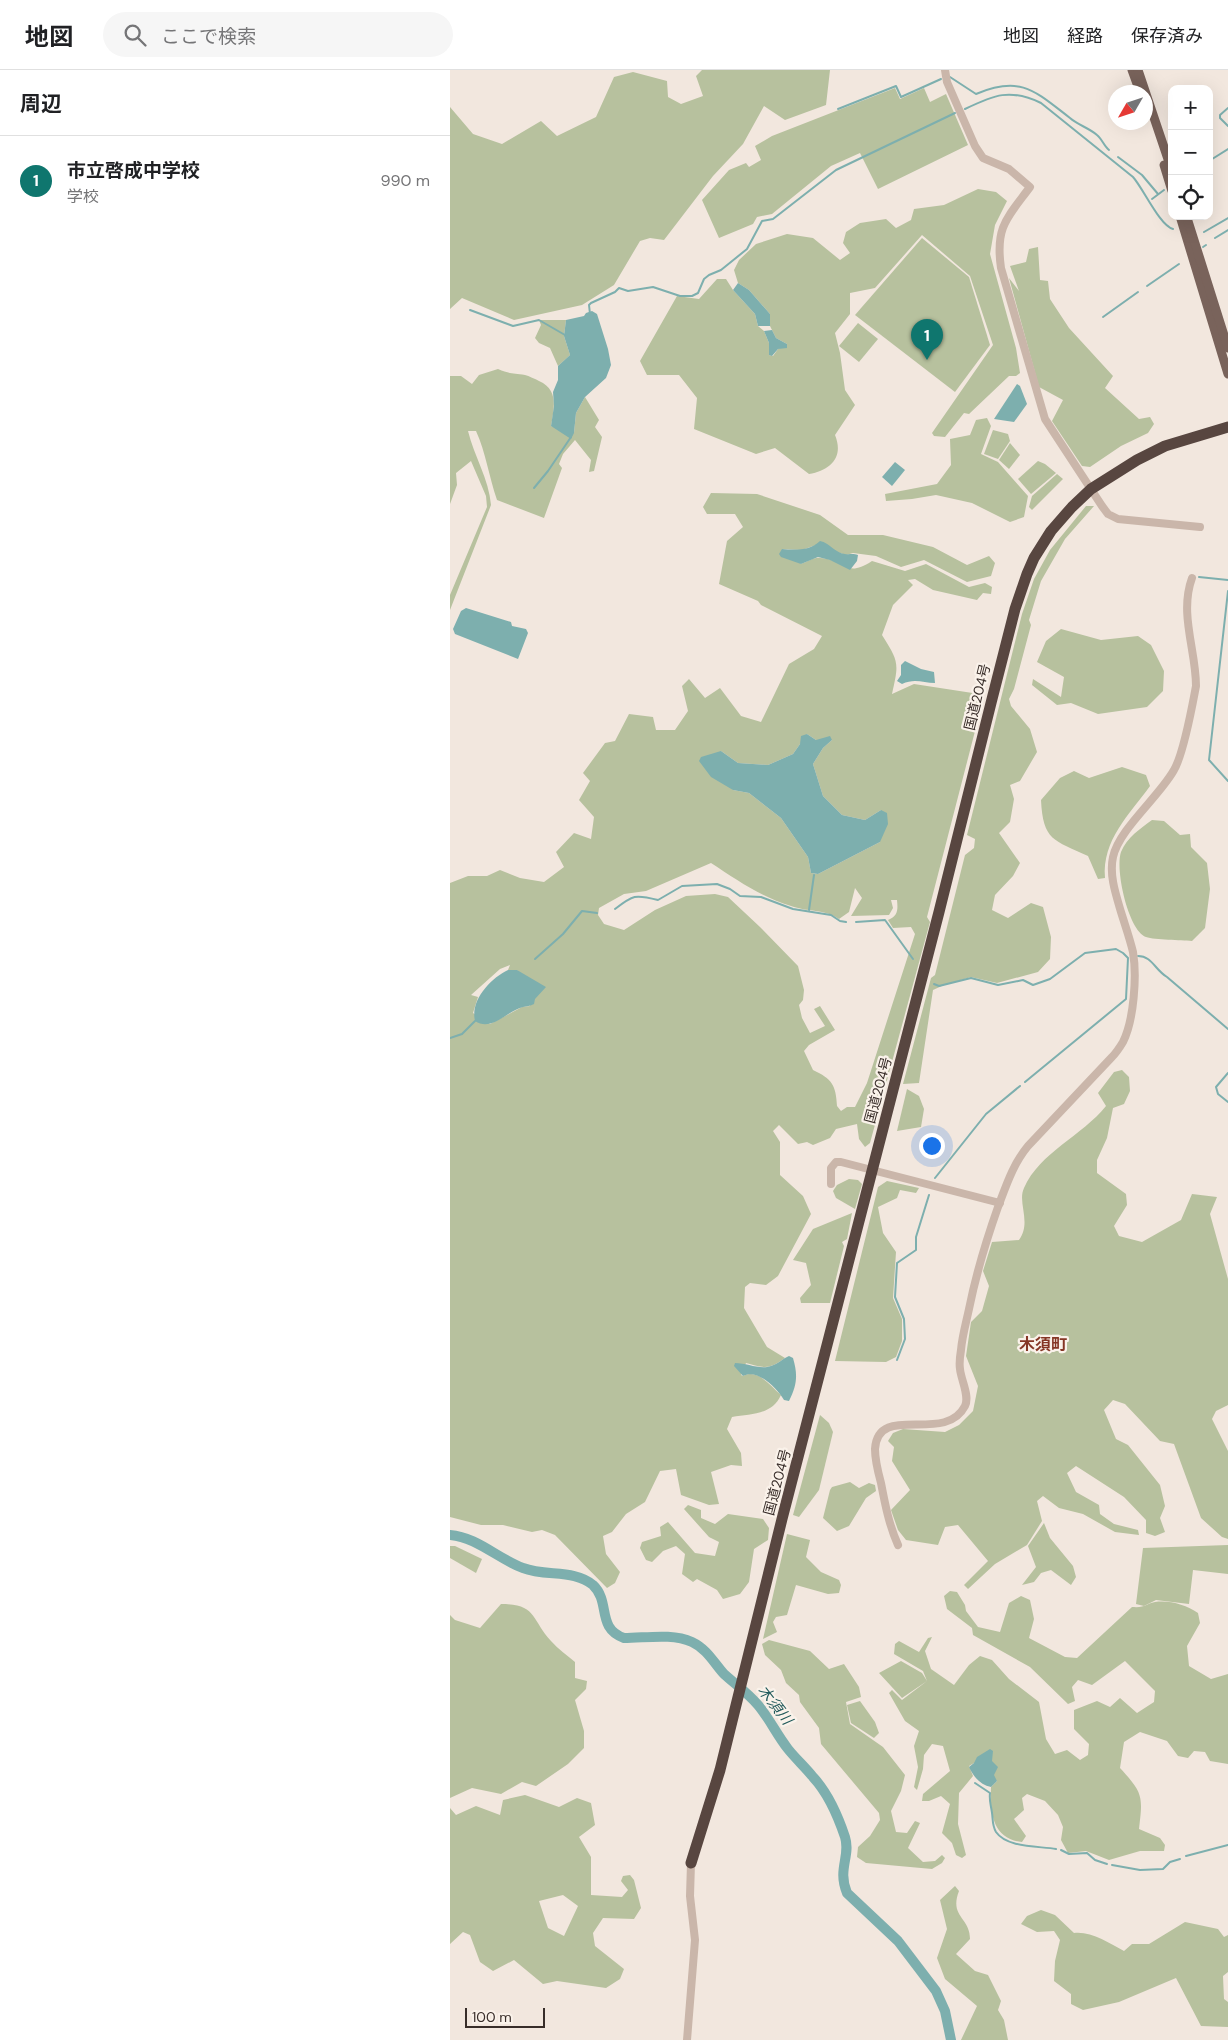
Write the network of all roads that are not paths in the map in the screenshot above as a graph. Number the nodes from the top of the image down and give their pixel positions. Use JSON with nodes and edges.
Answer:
{"nodes":[{"id":1,"x":945,"y":70,"type":"edge"},
{"id":2,"x":1132,"y":70,"type":"edge"},
{"id":3,"x":1138,"y":70,"type":"edge"},
{"id":4,"x":1137,"y":85,"type":"edge"},
{"id":5,"x":1153,"y":130,"type":"edge"},
{"id":6,"x":1168,"y":159,"type":"edge"},
{"id":7,"x":1168,"y":178,"type":"edge"},
{"id":8,"x":1181,"y":220,"type":"edge"},
{"id":9,"x":1187,"y":220,"type":"edge"},
{"id":10,"x":1220,"y":323,"type":"edge"},
{"id":11,"x":1228,"y":348,"type":"edge"},
{"id":12,"x":1228,"y":374,"type":"edge"},
{"id":13,"x":1228,"y":427,"type":"edge"},
{"id":14,"x":1092,"y":489,"type":"junction"},
{"id":15,"x":1200,"y":527,"type":"dead end"},
{"id":16,"x":1192,"y":578,"type":"dead end"},
{"id":17,"x":872,"y":1170,"type":"junction"},
{"id":18,"x":831,"y":1184,"type":"dead end"},
{"id":19,"x":1000,"y":1203,"type":"junction"},
{"id":20,"x":898,"y":1545,"type":"dead end"},
{"id":21,"x":691,"y":1863,"type":"joint"},
{"id":22,"x":687,"y":2040,"type":"edge"}],
"edges":[{"from":1,"to":14,"type":"street"},
{"from":2,"to":4,"type":"main road"},
{"from":3,"to":6,"type":"main road"},
{"from":5,"to":7,"type":"main road"},
{"from":8,"to":10,"type":"main road"},
{"from":9,"to":10,"type":"main road"},
{"from":10,"to":11,"type":"main road"},
{"from":10,"to":12,"type":"main road"},
{"from":13,"to":14,"type":"highway","name":"国道204号"},
{"from":14,"to":15,"type":"street"},
{"from":14,"to":17,"type":"highway","name":"国道204号"},
{"from":16,"to":19,"type":"street"},
{"from":17,"to":18,"type":"street"},
{"from":17,"to":19,"type":"street"},
{"from":17,"to":21,"type":"highway","name":"国道204号"},
{"from":19,"to":20,"type":"street"},
{"from":21,"to":22,"type":"street"}]}
